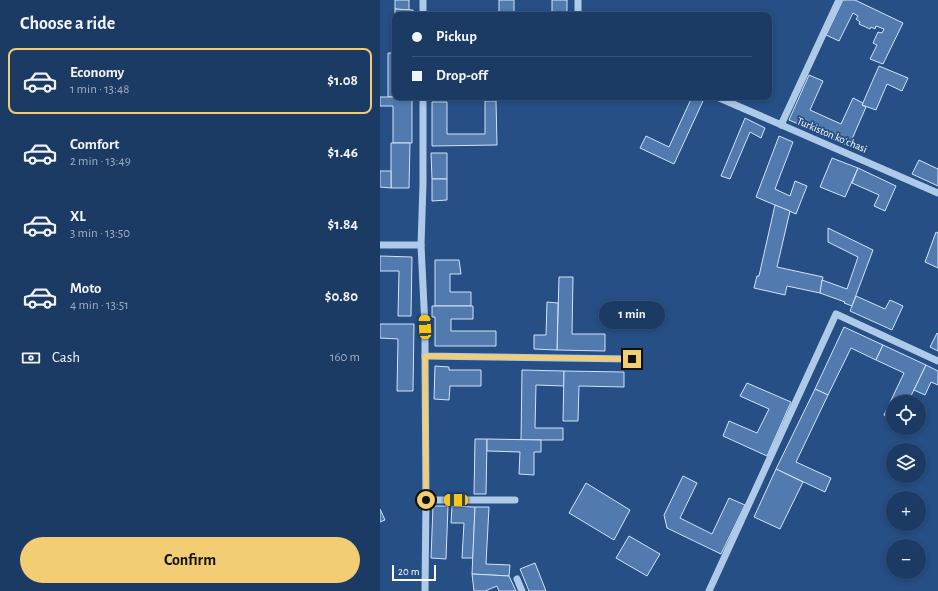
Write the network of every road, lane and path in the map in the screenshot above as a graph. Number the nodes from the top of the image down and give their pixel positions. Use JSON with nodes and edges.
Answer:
{"nodes":[{"id":1,"x":423,"y":0,"type":"edge"},
{"id":2,"x":578,"y":0,"type":"edge"},
{"id":3,"x":839,"y":0,"type":"edge"},
{"id":4,"x":423,"y":12,"type":"edge"},
{"id":5,"x":578,"y":12,"type":"edge"},
{"id":6,"x":423,"y":100,"type":"edge"},
{"id":7,"x":724,"y":100,"type":"edge"},
{"id":8,"x":781,"y":125,"type":"junction"},
{"id":9,"x":938,"y":193,"type":"edge"},
{"id":10,"x":380,"y":245,"type":"edge"},
{"id":11,"x":421,"y":245,"type":"junction"},
{"id":12,"x":425,"y":356,"type":"junction"},
{"id":13,"x":632,"y":359,"type":"dead end"},
{"id":14,"x":938,"y":361,"type":"edge"},
{"id":15,"x":426,"y":500,"type":"junction"},
{"id":16,"x":515,"y":500,"type":"dead end"},
{"id":17,"x":517,"y":579,"type":"dead end"},
{"id":18,"x":425,"y":591,"type":"edge"},
{"id":19,"x":522,"y":591,"type":"edge"},
{"id":20,"x":709,"y":591,"type":"edge"}],
"edges":[{"from":1,"to":4,"type":"street"},
{"from":2,"to":5,"type":"street"},
{"from":3,"to":8,"type":"street"},
{"from":6,"to":11,"type":"street"},
{"from":7,"to":8,"type":"street","name":"Turkiston koʻchasi"},
{"from":8,"to":9,"type":"street","name":"Turkiston koʻchasi"},
{"from":10,"to":11,"type":"street"},
{"from":11,"to":12,"type":"street"},
{"from":12,"to":13,"type":"street"},
{"from":12,"to":15,"type":"street"},
{"from":14,"to":20,"type":"street"},
{"from":15,"to":16,"type":"street"},
{"from":15,"to":18,"type":"street"},
{"from":17,"to":19,"type":"street"}]}
